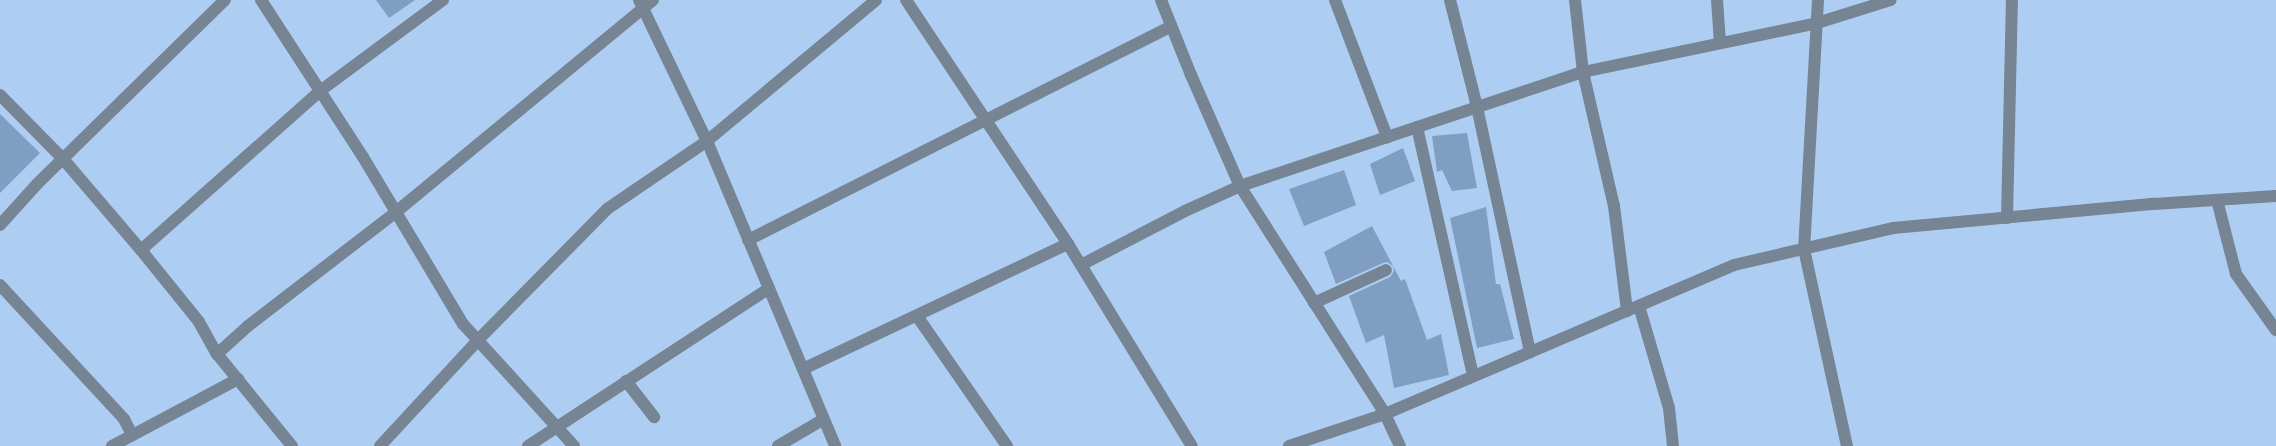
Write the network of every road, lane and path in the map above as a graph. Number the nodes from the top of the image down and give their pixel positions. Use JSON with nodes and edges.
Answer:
{"nodes":[{"id":1,"x":225,"y":0,"type":"edge"},
{"id":2,"x":261,"y":0,"type":"edge"},
{"id":3,"x":444,"y":0,"type":"edge"},
{"id":4,"x":876,"y":0,"type":"edge"},
{"id":5,"x":906,"y":0,"type":"edge"},
{"id":6,"x":1161,"y":0,"type":"edge"},
{"id":7,"x":1335,"y":0,"type":"edge"},
{"id":8,"x":1450,"y":0,"type":"edge"},
{"id":9,"x":1575,"y":0,"type":"edge"},
{"id":10,"x":1717,"y":0,"type":"edge"},
{"id":11,"x":1818,"y":0,"type":"edge"},
{"id":12,"x":1891,"y":0,"type":"edge"},
{"id":13,"x":2012,"y":0,"type":"edge"},
{"id":14,"x":645,"y":2,"type":"edge"},
{"id":15,"x":1817,"y":23,"type":"junction"},
{"id":16,"x":1171,"y":26,"type":"junction"},
{"id":17,"x":1720,"y":43,"type":"junction"},
{"id":18,"x":1583,"y":72,"type":"junction"},
{"id":19,"x":320,"y":91,"type":"junction"},
{"id":20,"x":0,"y":95,"type":"edge"},
{"id":21,"x":1477,"y":107,"type":"junction"},
{"id":22,"x":985,"y":119,"type":"junction"},
{"id":23,"x":1417,"y":127,"type":"junction"},
{"id":24,"x":1388,"y":137,"type":"junction"},
{"id":25,"x":707,"y":141,"type":"junction"},
{"id":26,"x":64,"y":160,"type":"junction"},
{"id":27,"x":1240,"y":186,"type":"junction"},
{"id":28,"x":2276,"y":196,"type":"edge"},
{"id":29,"x":2217,"y":200,"type":"junction"},
{"id":30,"x":396,"y":212,"type":"junction"},
{"id":31,"x":2006,"y":218,"type":"junction"},
{"id":32,"x":0,"y":225,"type":"edge"},
{"id":33,"x":748,"y":240,"type":"junction"},
{"id":34,"x":1068,"y":244,"type":"junction"},
{"id":35,"x":1804,"y":249,"type":"junction"},
{"id":36,"x":141,"y":250,"type":"junction"},
{"id":37,"x":1081,"y":265,"type":"junction"},
{"id":38,"x":1386,"y":270,"type":"dead end"},
{"id":39,"x":0,"y":285,"type":"edge"},
{"id":40,"x":769,"y":288,"type":"junction"},
{"id":41,"x":1314,"y":303,"type":"junction"},
{"id":42,"x":1633,"y":308,"type":"junction"},
{"id":43,"x":917,"y":316,"type":"junction"},
{"id":44,"x":2276,"y":330,"type":"edge"},
{"id":45,"x":478,"y":340,"type":"junction"},
{"id":46,"x":1530,"y":352,"type":"junction"},
{"id":47,"x":218,"y":354,"type":"junction"},
{"id":48,"x":803,"y":368,"type":"junction"},
{"id":49,"x":1473,"y":376,"type":"junction"},
{"id":50,"x":238,"y":379,"type":"junction"},
{"id":51,"x":626,"y":381,"type":"junction"},
{"id":52,"x":1385,"y":414,"type":"junction"},
{"id":53,"x":654,"y":417,"type":"dead end"},
{"id":54,"x":824,"y":419,"type":"junction"},
{"id":55,"x":557,"y":426,"type":"junction"},
{"id":56,"x":132,"y":435,"type":"junction"},
{"id":57,"x":112,"y":446,"type":"edge"},
{"id":58,"x":292,"y":446,"type":"edge"},
{"id":59,"x":380,"y":446,"type":"edge"},
{"id":60,"x":528,"y":446,"type":"edge"},
{"id":61,"x":574,"y":446,"type":"edge"},
{"id":62,"x":778,"y":446,"type":"edge"},
{"id":63,"x":835,"y":446,"type":"edge"},
{"id":64,"x":1007,"y":446,"type":"edge"},
{"id":65,"x":1192,"y":446,"type":"edge"},
{"id":66,"x":1290,"y":446,"type":"edge"},
{"id":67,"x":1400,"y":446,"type":"edge"},
{"id":68,"x":1674,"y":446,"type":"edge"},
{"id":69,"x":1847,"y":446,"type":"edge"}],
"edges":[{"from":1,"to":26,"type":"street"},
{"from":2,"to":19,"type":"street"},
{"from":3,"to":19,"type":"street"},
{"from":4,"to":25,"type":"street"},
{"from":5,"to":22,"type":"street"},
{"from":6,"to":16,"type":"street"},
{"from":7,"to":24,"type":"street"},
{"from":8,"to":21,"type":"street"},
{"from":9,"to":18,"type":"street"},
{"from":10,"to":17,"type":"street"},
{"from":11,"to":15,"type":"street"},
{"from":12,"to":15,"type":"street"},
{"from":13,"to":31,"type":"street"},
{"from":14,"to":25,"type":"street"},
{"from":14,"to":30,"type":"street"},
{"from":15,"to":17,"type":"street"},
{"from":15,"to":35,"type":"street"},
{"from":16,"to":22,"type":"street"},
{"from":16,"to":27,"type":"street"},
{"from":17,"to":18,"type":"street"},
{"from":18,"to":21,"type":"street"},
{"from":18,"to":42,"type":"street"},
{"from":19,"to":30,"type":"street"},
{"from":19,"to":36,"type":"street"},
{"from":20,"to":26,"type":"street"},
{"from":21,"to":23,"type":"street"},
{"from":21,"to":46,"type":"street"},
{"from":22,"to":33,"type":"street"},
{"from":22,"to":34,"type":"street"},
{"from":23,"to":24,"type":"street"},
{"from":23,"to":49,"type":"street"},
{"from":24,"to":27,"type":"street"},
{"from":25,"to":33,"type":"street"},
{"from":25,"to":45,"type":"street"},
{"from":26,"to":32,"type":"street"},
{"from":26,"to":36,"type":"street"},
{"from":27,"to":37,"type":"street"},
{"from":27,"to":41,"type":"street"},
{"from":28,"to":29,"type":"street"},
{"from":29,"to":31,"type":"street"},
{"from":29,"to":44,"type":"street"},
{"from":30,"to":45,"type":"street"},
{"from":30,"to":47,"type":"street"},
{"from":31,"to":35,"type":"street"},
{"from":33,"to":40,"type":"street"},
{"from":34,"to":37,"type":"street"},
{"from":34,"to":43,"type":"street"},
{"from":35,"to":42,"type":"street"},
{"from":35,"to":69,"type":"street"},
{"from":36,"to":47,"type":"street"},
{"from":37,"to":65,"type":"street"},
{"from":38,"to":41,"type":"street"},
{"from":39,"to":56,"type":"street"},
{"from":40,"to":48,"type":"street"},
{"from":40,"to":51,"type":"street"},
{"from":41,"to":52,"type":"street"},
{"from":42,"to":46,"type":"street"},
{"from":42,"to":68,"type":"street"},
{"from":43,"to":48,"type":"street"},
{"from":43,"to":64,"type":"street"},
{"from":45,"to":55,"type":"street"},
{"from":45,"to":59,"type":"street"},
{"from":46,"to":49,"type":"street"},
{"from":47,"to":50,"type":"street"},
{"from":48,"to":54,"type":"street"},
{"from":49,"to":52,"type":"street"},
{"from":50,"to":56,"type":"street"},
{"from":50,"to":58,"type":"street"},
{"from":51,"to":53,"type":"street"},
{"from":51,"to":55,"type":"street"},
{"from":52,"to":66,"type":"street"},
{"from":52,"to":67,"type":"street"},
{"from":54,"to":62,"type":"street"},
{"from":54,"to":63,"type":"street"},
{"from":55,"to":60,"type":"street"},
{"from":55,"to":61,"type":"street"},
{"from":56,"to":57,"type":"street"}]}
